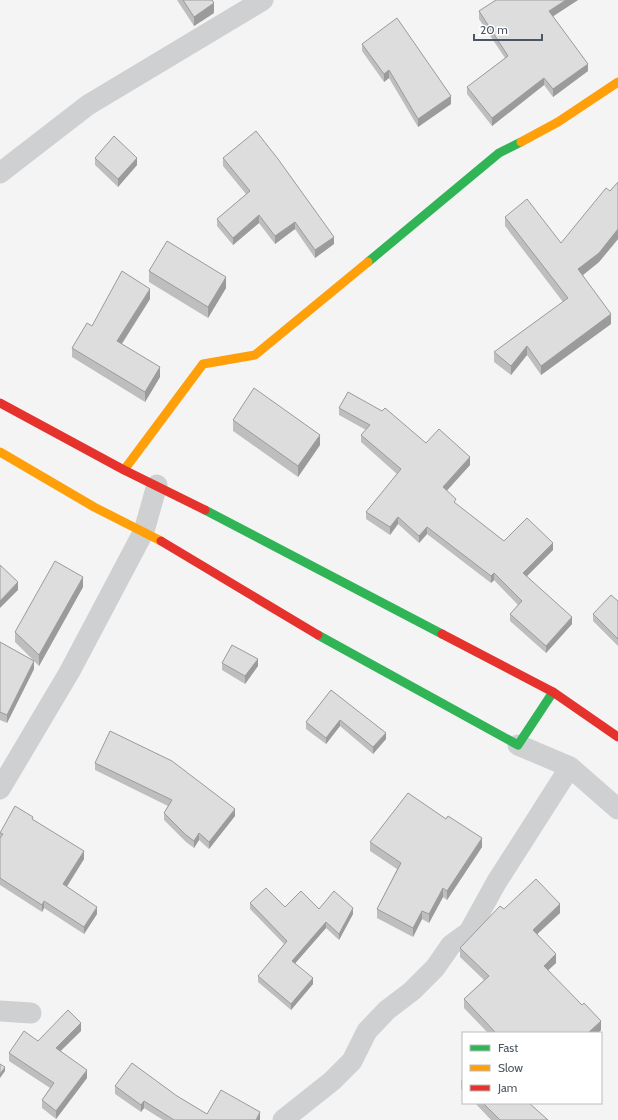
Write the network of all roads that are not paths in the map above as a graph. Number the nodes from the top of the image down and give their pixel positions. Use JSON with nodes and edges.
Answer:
{"nodes":[{"id":1,"x":263,"y":0,"type":"edge"},
{"id":2,"x":618,"y":82,"type":"edge"},
{"id":3,"x":0,"y":173,"type":"edge"},
{"id":4,"x":0,"y":403,"type":"edge"},
{"id":5,"x":0,"y":452,"type":"edge"},
{"id":6,"x":124,"y":470,"type":"junction"},
{"id":7,"x":156,"y":486,"type":"junction"},
{"id":8,"x":144,"y":531,"type":"junction"},
{"id":9,"x":553,"y":692,"type":"junction"},
{"id":10,"x":618,"y":737,"type":"edge"},
{"id":11,"x":518,"y":745,"type":"junction"},
{"id":12,"x":570,"y":767,"type":"junction"},
{"id":13,"x":0,"y":788,"type":"edge"},
{"id":14,"x":618,"y":809,"type":"edge"},
{"id":15,"x":0,"y":1011,"type":"edge"},
{"id":16,"x":31,"y":1013,"type":"dead end"},
{"id":17,"x":283,"y":1120,"type":"edge"}],
"edges":[{"from":1,"to":3,"type":"street"},
{"from":2,"to":6,"type":"street"},
{"from":4,"to":6,"type":"street"},
{"from":5,"to":8,"type":"street"},
{"from":6,"to":7,"type":"street"},
{"from":7,"to":8,"type":"street"},
{"from":7,"to":9,"type":"street"},
{"from":8,"to":11,"type":"street"},
{"from":8,"to":13,"type":"street"},
{"from":9,"to":10,"type":"street"},
{"from":9,"to":11,"type":"street"},
{"from":11,"to":12,"type":"street"},
{"from":12,"to":14,"type":"street"},
{"from":12,"to":17,"type":"street"},
{"from":15,"to":16,"type":"street"}]}
